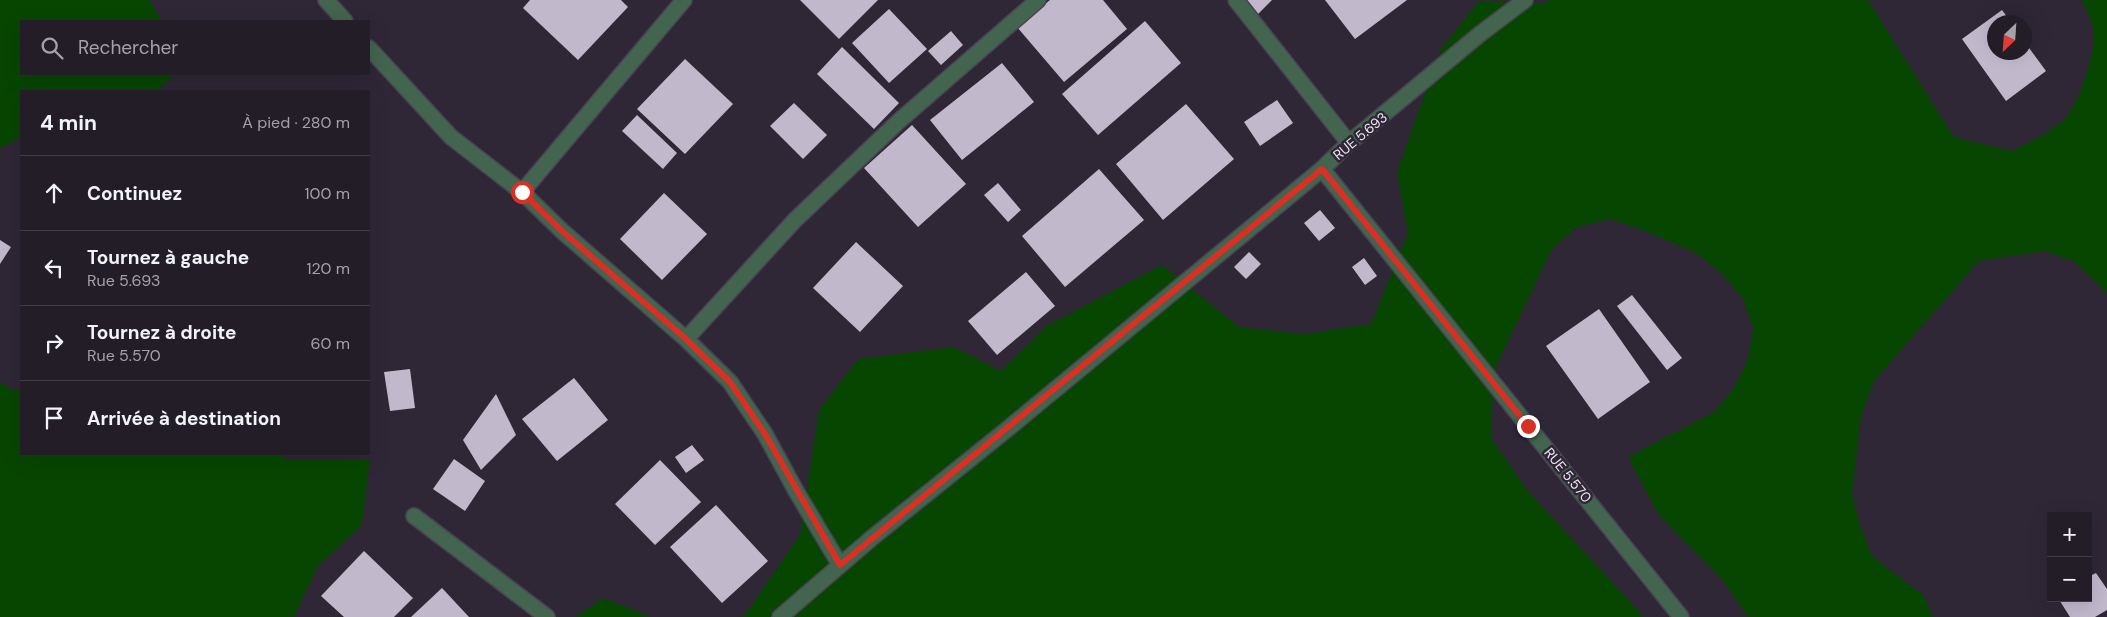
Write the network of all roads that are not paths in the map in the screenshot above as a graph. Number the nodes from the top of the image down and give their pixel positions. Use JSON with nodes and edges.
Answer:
{"nodes":[{"id":1,"x":326,"y":0,"type":"edge"},
{"id":2,"x":684,"y":0,"type":"edge"},
{"id":3,"x":1038,"y":0,"type":"edge"},
{"id":4,"x":1236,"y":0,"type":"edge"},
{"id":5,"x":1525,"y":0,"type":"edge"},
{"id":6,"x":344,"y":20,"type":"edge"},
{"id":7,"x":370,"y":49,"type":"edge"},
{"id":8,"x":1349,"y":143,"type":"junction"},
{"id":9,"x":1322,"y":169,"type":"junction"},
{"id":10,"x":522,"y":192,"type":"junction"},
{"id":11,"x":686,"y":339,"type":"junction"},
{"id":12,"x":414,"y":516,"type":"dead end"},
{"id":13,"x":840,"y":565,"type":"junction"},
{"id":14,"x":548,"y":617,"type":"edge"},
{"id":15,"x":780,"y":617,"type":"edge"},
{"id":16,"x":1681,"y":617,"type":"edge"}],
"edges":[{"from":1,"to":6,"type":"street"},
{"from":2,"to":10,"type":"street"},
{"from":3,"to":11,"type":"street"},
{"from":4,"to":8,"type":"street"},
{"from":5,"to":8,"type":"street","name":"RUE 5.693"},
{"from":7,"to":10,"type":"street"},
{"from":8,"to":9,"type":"street","name":"RUE 5.693"},
{"from":9,"to":13,"type":"street","name":"RUE 5.693"},
{"from":9,"to":16,"type":"street","name":"RUE 5.570"},
{"from":10,"to":11,"type":"street"},
{"from":11,"to":13,"type":"street"},
{"from":12,"to":14,"type":"street"},
{"from":13,"to":15,"type":"street","name":"RUE 5.693"}]}
